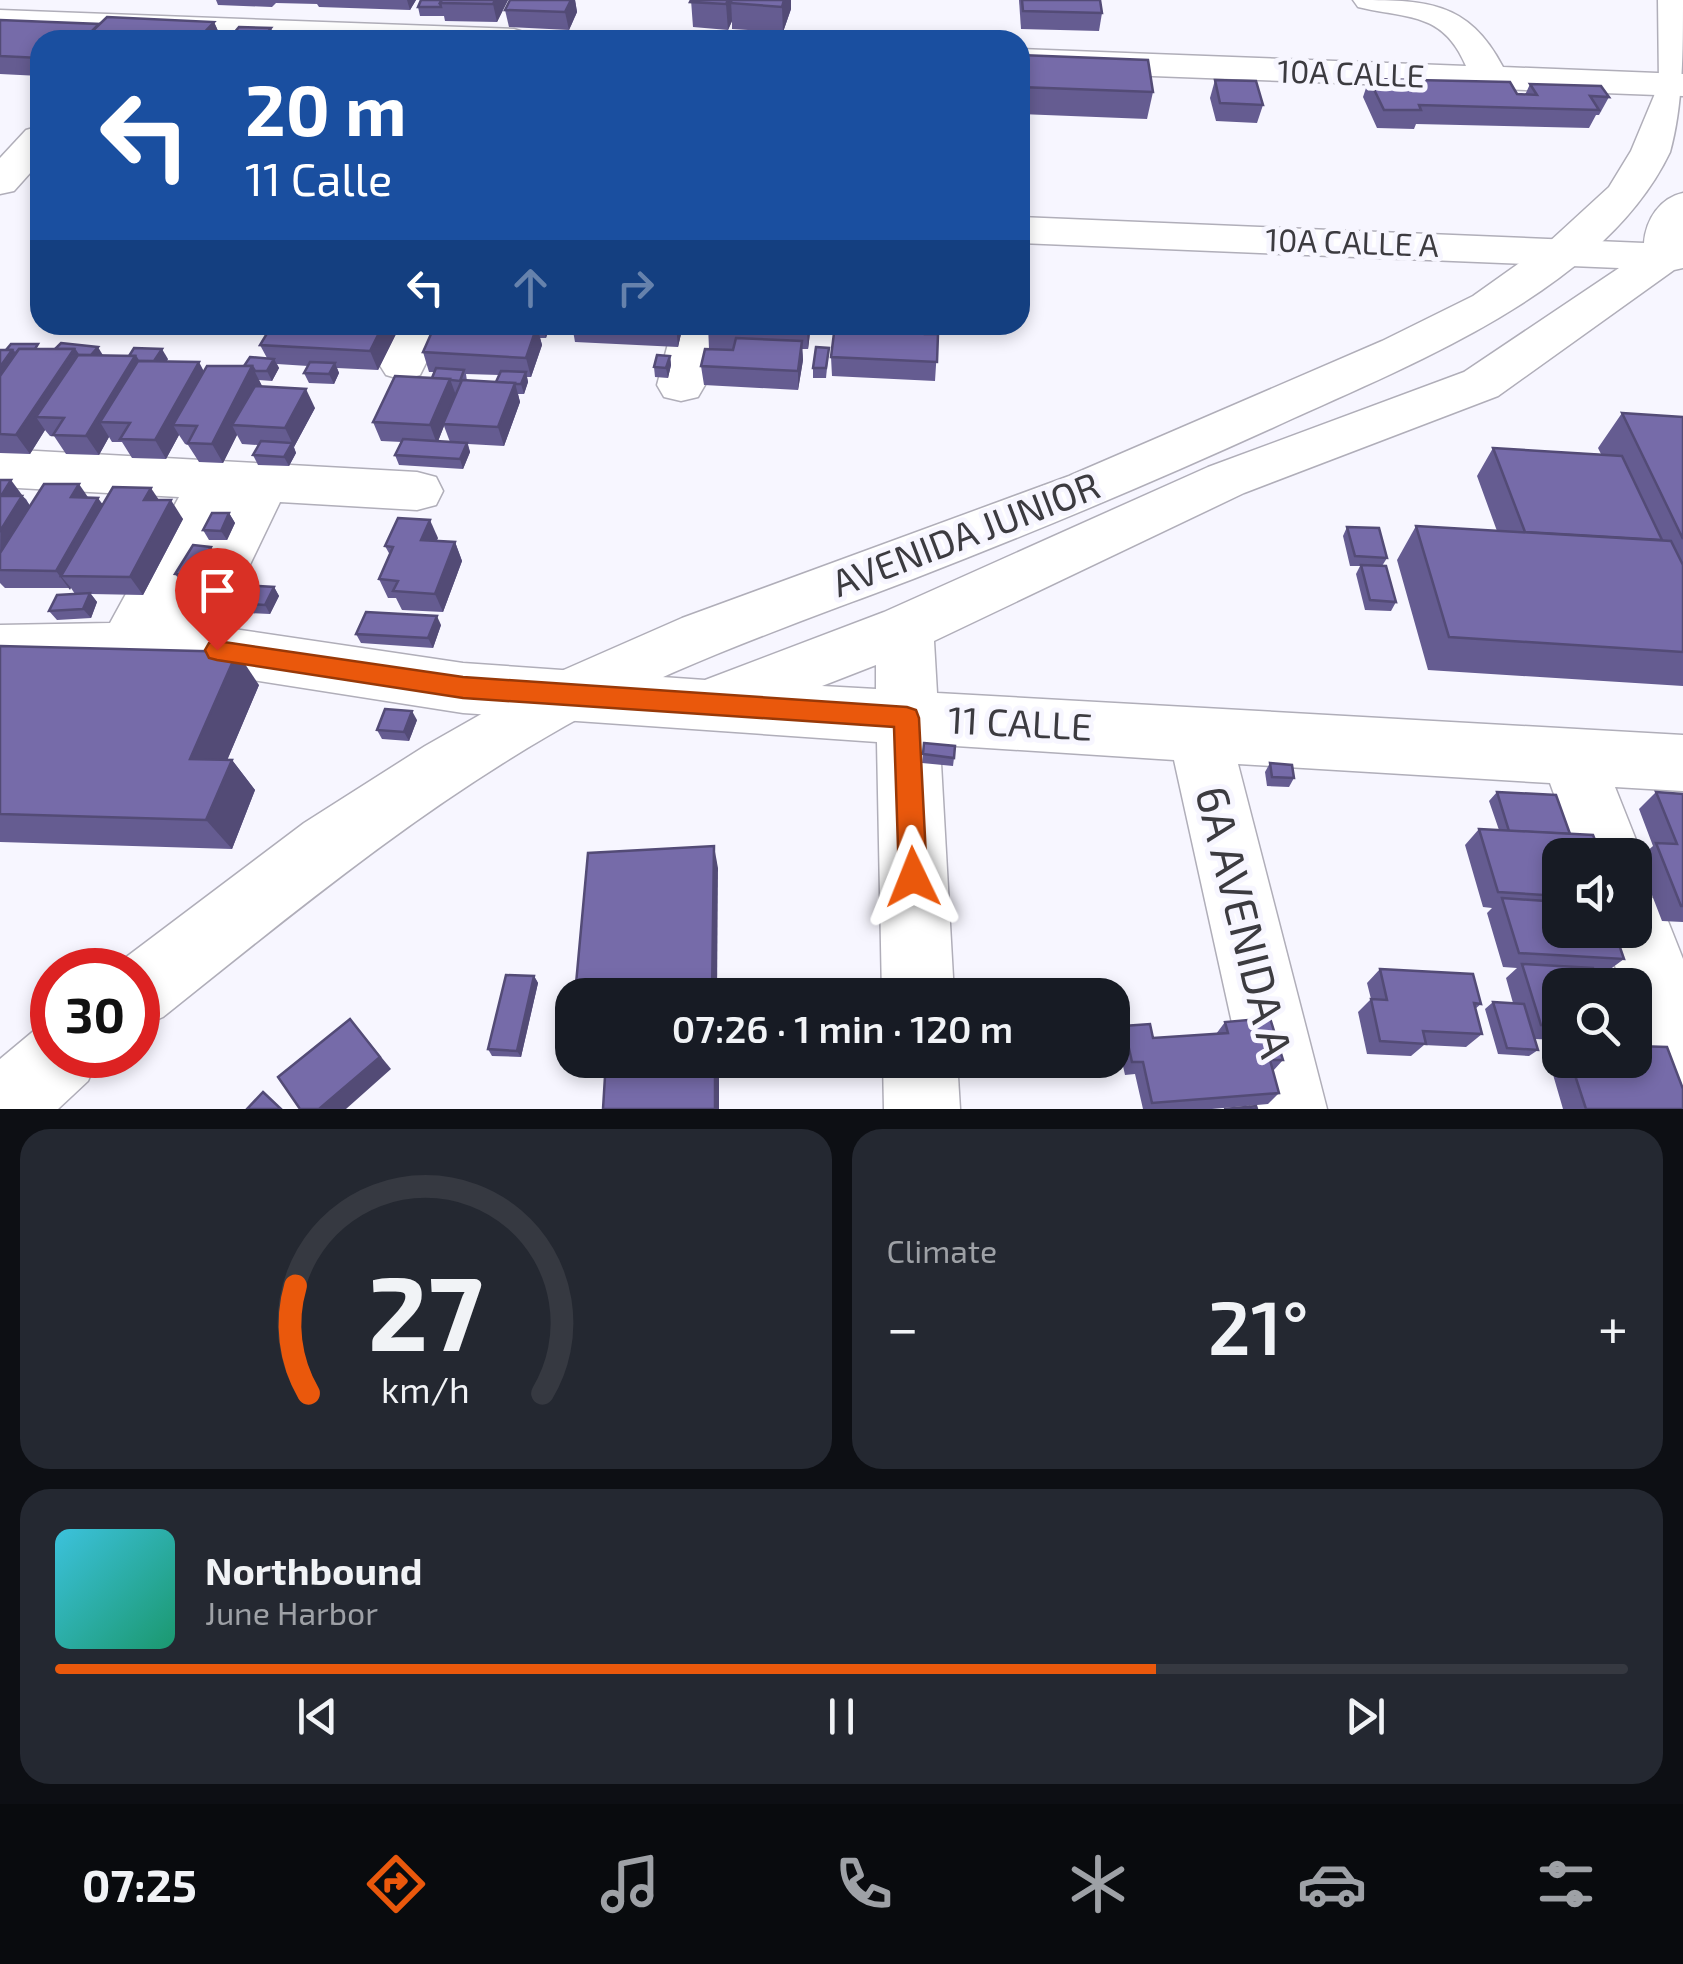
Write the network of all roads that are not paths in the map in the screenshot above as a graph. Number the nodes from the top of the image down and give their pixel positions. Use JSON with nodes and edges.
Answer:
{"nodes":[{"id":1,"x":1370,"y":0,"type":"edge"},
{"id":2,"x":1675,"y":0,"type":"edge"},
{"id":3,"x":141,"y":12,"type":"edge"},
{"id":4,"x":0,"y":20,"type":"edge"},
{"id":5,"x":381,"y":30,"type":"edge"},
{"id":6,"x":1030,"y":60,"type":"edge"},
{"id":7,"x":1490,"y":80,"type":"junction"},
{"id":8,"x":1680,"y":84,"type":"edge"},
{"id":9,"x":30,"y":150,"type":"edge"},
{"id":10,"x":0,"y":185,"type":"edge"},
{"id":11,"x":30,"y":189,"type":"edge"},
{"id":12,"x":1683,"y":206,"type":"edge"},
{"id":13,"x":1030,"y":230,"type":"edge"},
{"id":14,"x":1564,"y":252,"type":"junction"},
{"id":15,"x":1674,"y":256,"type":"edge"},
{"id":16,"x":694,"y":335,"type":"edge"},
{"id":17,"x":681,"y":385,"type":"dead end"},
{"id":18,"x":0,"y":468,"type":"edge"},
{"id":19,"x":239,"y":481,"type":"junction"},
{"id":20,"x":1088,"y":490,"type":"junction"},
{"id":21,"x":417,"y":491,"type":"dead end"},
{"id":22,"x":1053,"y":558,"type":"junction"},
{"id":23,"x":904,"y":629,"type":"junction"},
{"id":24,"x":155,"y":646,"type":"junction"},
{"id":25,"x":0,"y":650,"type":"edge"},
{"id":26,"x":564,"y":697,"type":"junction"},
{"id":27,"x":707,"y":706,"type":"junction"},
{"id":28,"x":907,"y":718,"type":"junction"},
{"id":29,"x":1199,"y":734,"type":"junction"},
{"id":30,"x":1572,"y":757,"type":"junction"},
{"id":31,"x":1683,"y":763,"type":"edge"},
{"id":32,"x":1603,"y":838,"type":"edge"},
{"id":33,"x":1644,"y":948,"type":"edge"},
{"id":34,"x":160,"y":975,"type":"edge"},
{"id":35,"x":917,"y":978,"type":"edge"},
{"id":36,"x":1683,"y":1053,"type":"edge"},
{"id":37,"x":36,"y":1078,"type":"edge"},
{"id":38,"x":921,"y":1078,"type":"edge"},
{"id":39,"x":1,"y":1109,"type":"edge"},
{"id":40,"x":922,"y":1109,"type":"edge"},
{"id":41,"x":1289,"y":1109,"type":"edge"}],
"edges":[{"from":1,"to":7,"type":"street"},
{"from":2,"to":8,"type":"street","name":"AVENIDA JUNIOR"},
{"from":3,"to":4,"type":"street"},
{"from":3,"to":5,"type":"street"},
{"from":6,"to":7,"type":"street","name":"10A CALLE"},
{"from":7,"to":8,"type":"street","name":"10A CALLE"},
{"from":8,"to":14,"type":"street","name":"AVENIDA JUNIOR"},
{"from":9,"to":10,"type":"street"},
{"from":10,"to":11,"type":"street"},
{"from":12,"to":15,"type":"street"},
{"from":13,"to":14,"type":"street","name":"10A CALLE A"},
{"from":14,"to":15,"type":"street","name":"10A CALLE A"},
{"from":14,"to":20,"type":"street","name":"AVENIDA JUNIOR"},
{"from":15,"to":22,"type":"street"},
{"from":16,"to":17,"type":"street"},
{"from":18,"to":19,"type":"street"},
{"from":19,"to":21,"type":"street"},
{"from":19,"to":24,"type":"street"},
{"from":20,"to":22,"type":"street"},
{"from":20,"to":26,"type":"street","name":"AVENIDA JUNIOR"},
{"from":22,"to":23,"type":"street"},
{"from":23,"to":27,"type":"street"},
{"from":23,"to":28,"type":"street"},
{"from":24,"to":25,"type":"street","name":"11 CALLE"},
{"from":24,"to":26,"type":"street","name":"11 CALLE"},
{"from":26,"to":27,"type":"street","name":"11 CALLE"},
{"from":26,"to":34,"type":"street","name":"AVENIDA JUNIOR"},
{"from":27,"to":28,"type":"street","name":"11 CALLE"},
{"from":28,"to":29,"type":"street","name":"11 CALLE"},
{"from":28,"to":35,"type":"street"},
{"from":29,"to":30,"type":"street","name":"11 CALLE"},
{"from":29,"to":41,"type":"street","name":"6A AVENIDA A"},
{"from":30,"to":31,"type":"street","name":"11 CALLE"},
{"from":30,"to":32,"type":"street"},
{"from":33,"to":36,"type":"street"},
{"from":37,"to":39,"type":"street"},
{"from":38,"to":40,"type":"street"}]}
